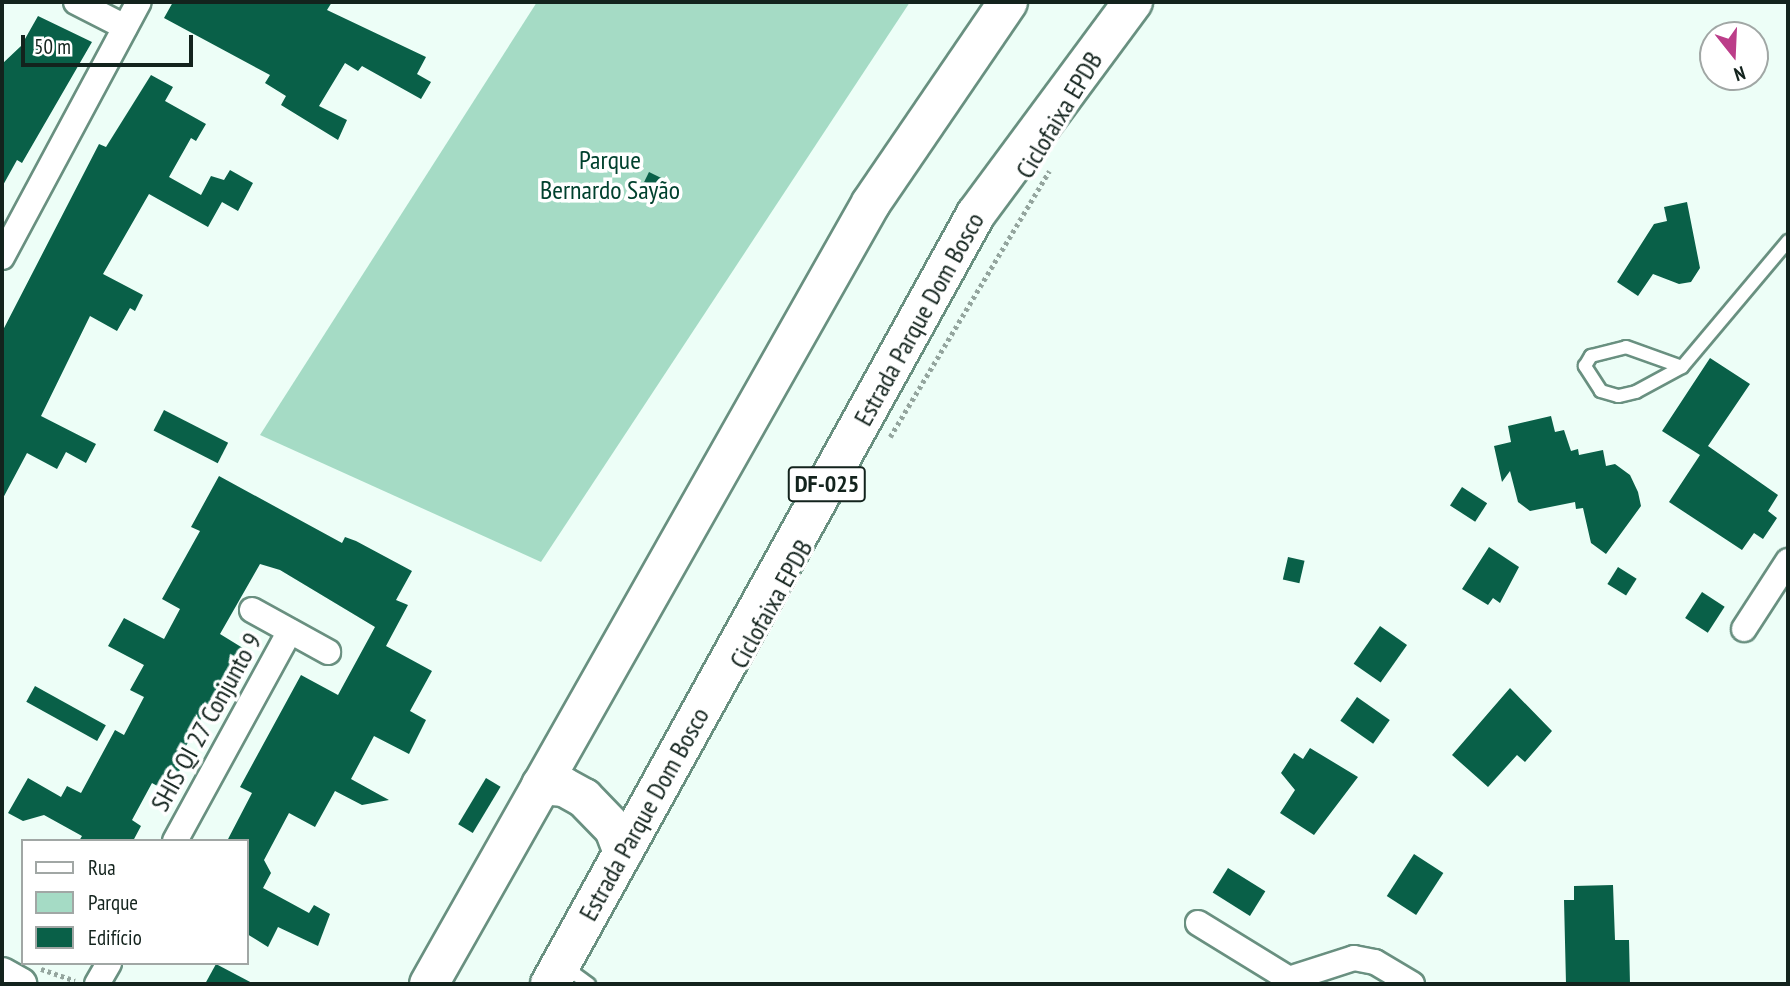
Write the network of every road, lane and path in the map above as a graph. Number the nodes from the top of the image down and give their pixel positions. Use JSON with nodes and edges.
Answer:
{"nodes":[{"id":1,"x":76,"y":2,"type":"edge"},
{"id":2,"x":139,"y":2,"type":"edge"},
{"id":3,"x":1008,"y":2,"type":"edge"},
{"id":4,"x":1133,"y":2,"type":"edge"},
{"id":5,"x":125,"y":27,"type":"junction"},
{"id":6,"x":1052,"y":164,"type":"dead end"},
{"id":7,"x":1788,"y":242,"type":"edge"},
{"id":8,"x":2,"y":257,"type":"edge"},
{"id":9,"x":1682,"y":368,"type":"junction"},
{"id":10,"x":888,"y":440,"type":"dead end"},
{"id":11,"x":1788,"y":561,"type":"edge"},
{"id":12,"x":252,"y":610,"type":"dead end"},
{"id":13,"x":1744,"y":629,"type":"dead end"},
{"id":14,"x":290,"y":631,"type":"junction"},
{"id":15,"x":328,"y":652,"type":"dead end"},
{"id":16,"x":541,"y":785,"type":"junction"},
{"id":17,"x":176,"y":839,"type":"edge"},
{"id":18,"x":623,"y":852,"type":"junction"},
{"id":19,"x":1198,"y":923,"type":"dead end"},
{"id":20,"x":36,"y":965,"type":"edge"},
{"id":21,"x":106,"y":965,"type":"edge"},
{"id":22,"x":2,"y":974,"type":"edge"},
{"id":23,"x":440,"y":974,"type":"edge"},
{"id":24,"x":567,"y":977,"type":"edge"},
{"id":25,"x":88,"y":981,"type":"edge"},
{"id":26,"x":1300,"y":982,"type":"edge"},
{"id":27,"x":20,"y":984,"type":"edge"},
{"id":28,"x":1412,"y":984,"type":"edge"}],
"edges":[{"from":1,"to":5,"type":"street"},
{"from":2,"to":5,"type":"street"},
{"from":3,"to":16,"type":"main road"},
{"from":4,"to":18,"type":"main road","name":"Estrada Parque Dom Bosco","number":"DF-025"},
{"from":5,"to":8,"type":"street"},
{"from":6,"to":10,"type":"path","name":"Ciclofaixa EPDB"},
{"from":7,"to":9,"type":"lane"},
{"from":9,"to":9,"type":"lane"},
{"from":11,"to":13,"type":"street"},
{"from":12,"to":14,"type":"street"},
{"from":14,"to":15,"type":"street"},
{"from":14,"to":17,"type":"street","name":"SHIS QI 27 Conjunto 9"},
{"from":16,"to":18,"type":"main road"},
{"from":16,"to":23,"type":"main road"},
{"from":18,"to":24,"type":"main road","name":"Estrada Parque Dom Bosco","number":"DF-025"},
{"from":19,"to":26,"type":"street"},
{"from":20,"to":25,"type":"path"},
{"from":21,"to":25,"type":"street"},
{"from":22,"to":27,"type":"street"},
{"from":26,"to":28,"type":"street"}]}
